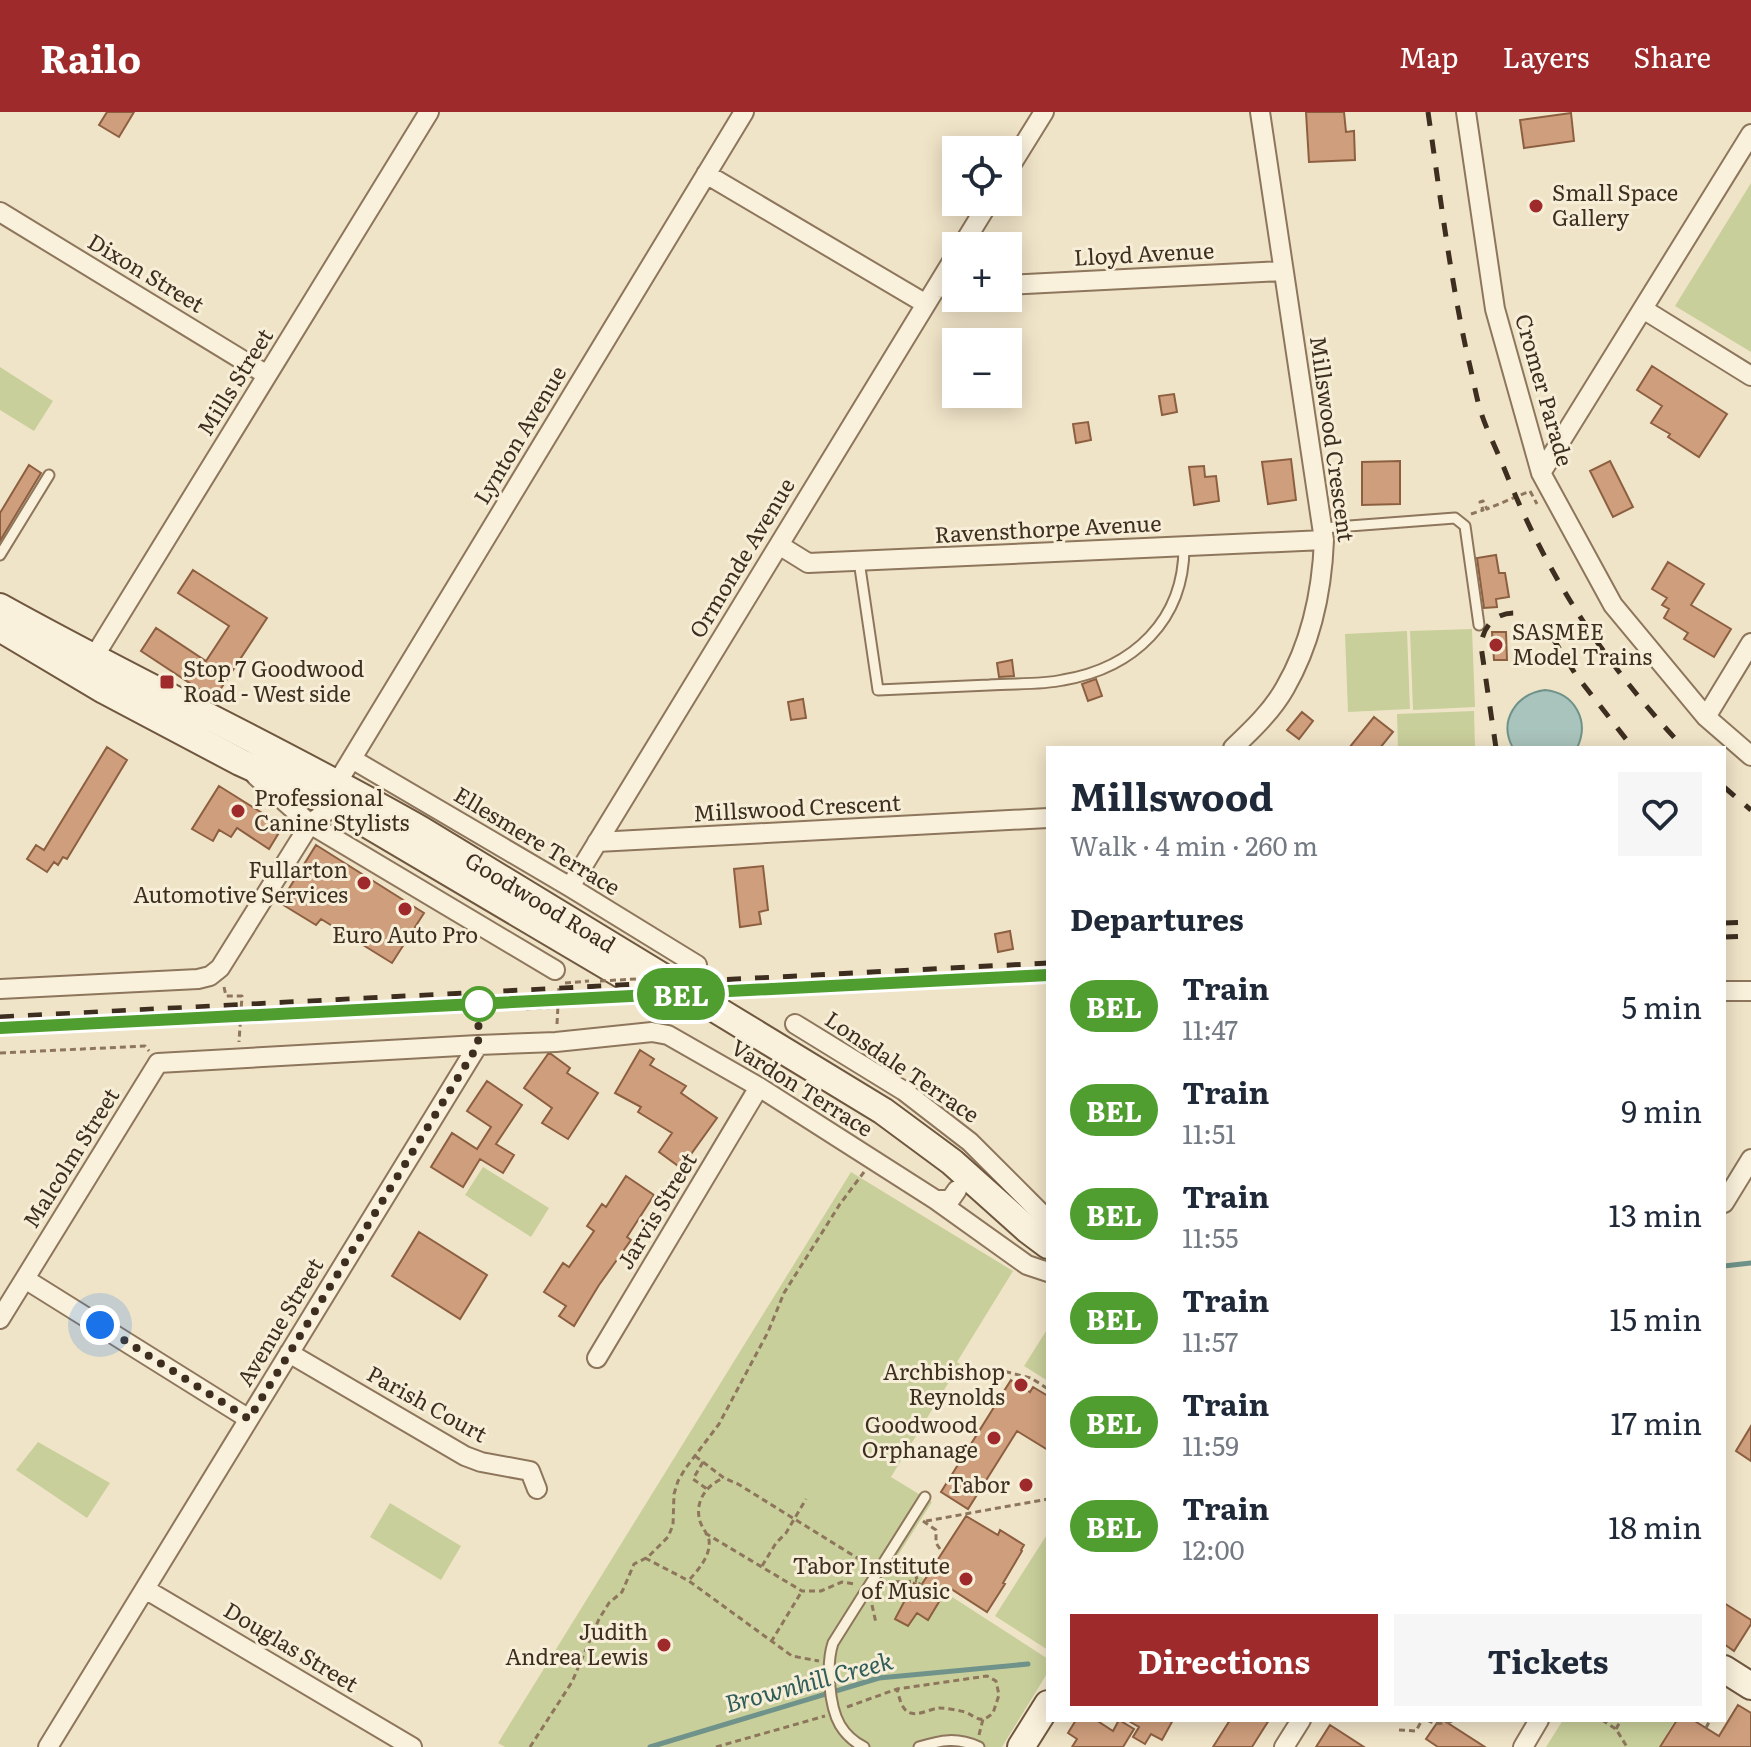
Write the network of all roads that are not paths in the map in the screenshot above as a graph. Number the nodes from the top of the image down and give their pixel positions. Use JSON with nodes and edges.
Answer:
{"nodes":[{"id":1,"x":429,"y":112,"type":"edge"},
{"id":2,"x":744,"y":112,"type":"edge"},
{"id":3,"x":1044,"y":112,"type":"edge"},
{"id":4,"x":1260,"y":112,"type":"edge"},
{"id":5,"x":1466,"y":112,"type":"edge"},
{"id":6,"x":1751,"y":134,"type":"edge"},
{"id":7,"x":1022,"y":147,"type":"edge"},
{"id":8,"x":706,"y":174,"type":"junction"},
{"id":9,"x":0,"y":212,"type":"edge"},
{"id":10,"x":1283,"y":271,"type":"junction"},
{"id":11,"x":942,"y":278,"type":"edge"},
{"id":12,"x":1022,"y":284,"type":"edge"},
{"id":13,"x":942,"y":292,"type":"edge"},
{"id":14,"x":931,"y":296,"type":"junction"},
{"id":15,"x":1643,"y":309,"type":"junction"},
{"id":16,"x":267,"y":375,"type":"junction"},
{"id":17,"x":1751,"y":376,"type":"edge"},
{"id":18,"x":1541,"y":473,"type":"junction"},
{"id":19,"x":49,"y":475,"type":"dead end"},
{"id":20,"x":1323,"y":534,"type":"junction"},
{"id":21,"x":779,"y":545,"type":"junction"},
{"id":22,"x":1184,"y":547,"type":"junction"},
{"id":23,"x":0,"y":555,"type":"edge"},
{"id":24,"x":859,"y":561,"type":"junction"},
{"id":25,"x":0,"y":607,"type":"edge"},
{"id":26,"x":1479,"y":625,"type":"dead end"},
{"id":27,"x":0,"y":628,"type":"edge"},
{"id":28,"x":1751,"y":643,"type":"edge"},
{"id":29,"x":88,"y":668,"type":"junction"},
{"id":30,"x":1706,"y":717,"type":"junction"},
{"id":31,"x":1235,"y":746,"type":"edge"},
{"id":32,"x":1751,"y":756,"type":"edge"},
{"id":33,"x":352,"y":759,"type":"junction"},
{"id":34,"x":240,"y":762,"type":"junction"},
{"id":35,"x":336,"y":794,"type":"junction"},
{"id":36,"x":1046,"y":818,"type":"edge"},
{"id":37,"x":310,"y":824,"type":"junction"},
{"id":38,"x":597,"y":842,"type":"junction"},
{"id":39,"x":570,"y":887,"type":"junction"},
{"id":40,"x":555,"y":970,"type":"dead end"},
{"id":41,"x":693,"y":971,"type":"road end"},
{"id":42,"x":0,"y":989,"type":"edge"},
{"id":43,"x":1726,"y":991,"type":"edge"},
{"id":44,"x":1751,"y":991,"type":"edge"},
{"id":45,"x":795,"y":1024,"type":"dead end"},
{"id":46,"x":478,"y":1045,"type":"junction"},
{"id":47,"x":158,"y":1063,"type":"joint"},
{"id":48,"x":759,"y":1087,"type":"junction"},
{"id":49,"x":1751,"y":1159,"type":"edge"},
{"id":50,"x":946,"y":1195,"type":"junction"},
{"id":51,"x":1726,"y":1200,"type":"edge"},
{"id":52,"x":1046,"y":1218,"type":"edge"},
{"id":53,"x":1046,"y":1244,"type":"edge"},
{"id":54,"x":1046,"y":1263,"type":"edge"},
{"id":55,"x":1046,"y":1271,"type":"edge"},
{"id":56,"x":25,"y":1279,"type":"junction"},
{"id":57,"x":0,"y":1319,"type":"edge"},
{"id":58,"x":289,"y":1353,"type":"junction"},
{"id":59,"x":597,"y":1358,"type":"dead end"},
{"id":60,"x":249,"y":1419,"type":"junction"},
{"id":61,"x":537,"y":1489,"type":"dead end"},
{"id":62,"x":925,"y":1497,"type":"dead end"},
{"id":63,"x":145,"y":1589,"type":"junction"},
{"id":64,"x":1726,"y":1670,"type":"edge"},
{"id":65,"x":1751,"y":1686,"type":"edge"},
{"id":66,"x":1046,"y":1707,"type":"edge"},
{"id":67,"x":1300,"y":1722,"type":"edge"},
{"id":68,"x":1538,"y":1722,"type":"edge"},
{"id":69,"x":48,"y":1747,"type":"edge"},
{"id":70,"x":412,"y":1747,"type":"edge"},
{"id":71,"x":864,"y":1747,"type":"edge"},
{"id":72,"x":919,"y":1747,"type":"edge"},
{"id":73,"x":979,"y":1747,"type":"edge"},
{"id":74,"x":1021,"y":1747,"type":"edge"},
{"id":75,"x":1284,"y":1747,"type":"edge"},
{"id":76,"x":1523,"y":1747,"type":"edge"}],
"edges":[{"from":1,"to":16,"type":"street","name":"Mills Street"},
{"from":2,"to":8,"type":"street","name":"Lynton Avenue"},
{"from":3,"to":7,"type":"street"},
{"from":4,"to":10,"type":"street","name":"Millswood Crescent"},
{"from":5,"to":18,"type":"street","name":"Cromer Parade"},
{"from":6,"to":15,"type":"street"},
{"from":8,"to":14,"type":"street"},
{"from":8,"to":33,"type":"street","name":"Lynton Avenue"},
{"from":9,"to":16,"type":"street","name":"Dixon Street"},
{"from":10,"to":12,"type":"street","name":"Lloyd Avenue"},
{"from":10,"to":20,"type":"street","name":"Millswood Crescent"},
{"from":11,"to":14,"type":"street","name":"Ormonde Avenue"},
{"from":13,"to":14,"type":"street"},
{"from":14,"to":21,"type":"street","name":"Ormonde Avenue"},
{"from":15,"to":17,"type":"street"},
{"from":15,"to":18,"type":"street"},
{"from":16,"to":29,"type":"street","name":"Mills Street"},
{"from":18,"to":30,"type":"street","name":"Cromer Parade"},
{"from":19,"to":23,"type":"lane"},
{"from":20,"to":22,"type":"street","name":"Ravensthorpe Avenue"},
{"from":20,"to":26,"type":"lane"},
{"from":20,"to":31,"type":"street","name":"Millswood Crescent"},
{"from":21,"to":24,"type":"street","name":"Ravensthorpe Avenue"},
{"from":21,"to":38,"type":"street","name":"Ormonde Avenue"},
{"from":22,"to":24,"type":"street","name":"Ravensthorpe Avenue"},
{"from":22,"to":24,"type":"lane"},
{"from":25,"to":29,"type":"main road","name":"Goodwood Road"},
{"from":27,"to":29,"type":"main road","name":"Goodwood Road"},
{"from":28,"to":30,"type":"street"},
{"from":29,"to":34,"type":"main road","name":"Goodwood Road"},
{"from":29,"to":35,"type":"main road","name":"Goodwood Road"},
{"from":30,"to":32,"type":"street","name":"Cromer Parade"},
{"from":33,"to":35,"type":"street","name":"Lynton Avenue"},
{"from":33,"to":39,"type":"street","name":"Ellesmere Terrace"},
{"from":34,"to":35,"type":"main road","name":"Goodwood Road"},
{"from":34,"to":37,"type":"street"},
{"from":35,"to":37,"type":"street"},
{"from":35,"to":50,"type":"main road","name":"Goodwood Road"},
{"from":35,"to":53,"type":"main road","name":"Goodwood Road"},
{"from":36,"to":38,"type":"street","name":"Millswood Crescent"},
{"from":37,"to":40,"type":"street"},
{"from":37,"to":42,"type":"street"},
{"from":38,"to":39,"type":"street","name":"Ormonde Avenue"},
{"from":39,"to":41,"type":"street","name":"Ellesmere Terrace"},
{"from":43,"to":44,"type":"street"},
{"from":45,"to":52,"type":"street","name":"Lonsdale Terrace"},
{"from":46,"to":47,"type":"street","name":"Vardon Terrace"},
{"from":46,"to":48,"type":"street","name":"Vardon Terrace"},
{"from":46,"to":58,"type":"street","name":"Avenue Street"},
{"from":47,"to":56,"type":"street","name":"Malcolm Street"},
{"from":48,"to":50,"type":"street","name":"Vardon Terrace"},
{"from":48,"to":59,"type":"street","name":"Jarvis Street"},
{"from":49,"to":51,"type":"street"},
{"from":50,"to":54,"type":"main road","name":"Goodwood Road"},
{"from":50,"to":55,"type":"street","name":"Vardon Terrace"},
{"from":56,"to":57,"type":"street","name":"Malcolm Street"},
{"from":56,"to":60,"type":"street"},
{"from":58,"to":60,"type":"street","name":"Avenue Street"},
{"from":58,"to":61,"type":"street","name":"Parish Court"},
{"from":60,"to":63,"type":"street","name":"Avenue Street"},
{"from":62,"to":71,"type":"lane"},
{"from":63,"to":69,"type":"street","name":"Avenue Street"},
{"from":63,"to":70,"type":"street","name":"Douglas Street"},
{"from":64,"to":65,"type":"main road"},
{"from":66,"to":74,"type":"main road"},
{"from":67,"to":75,"type":"street"},
{"from":68,"to":76,"type":"street"},
{"from":72,"to":73,"type":"lane"}]}
